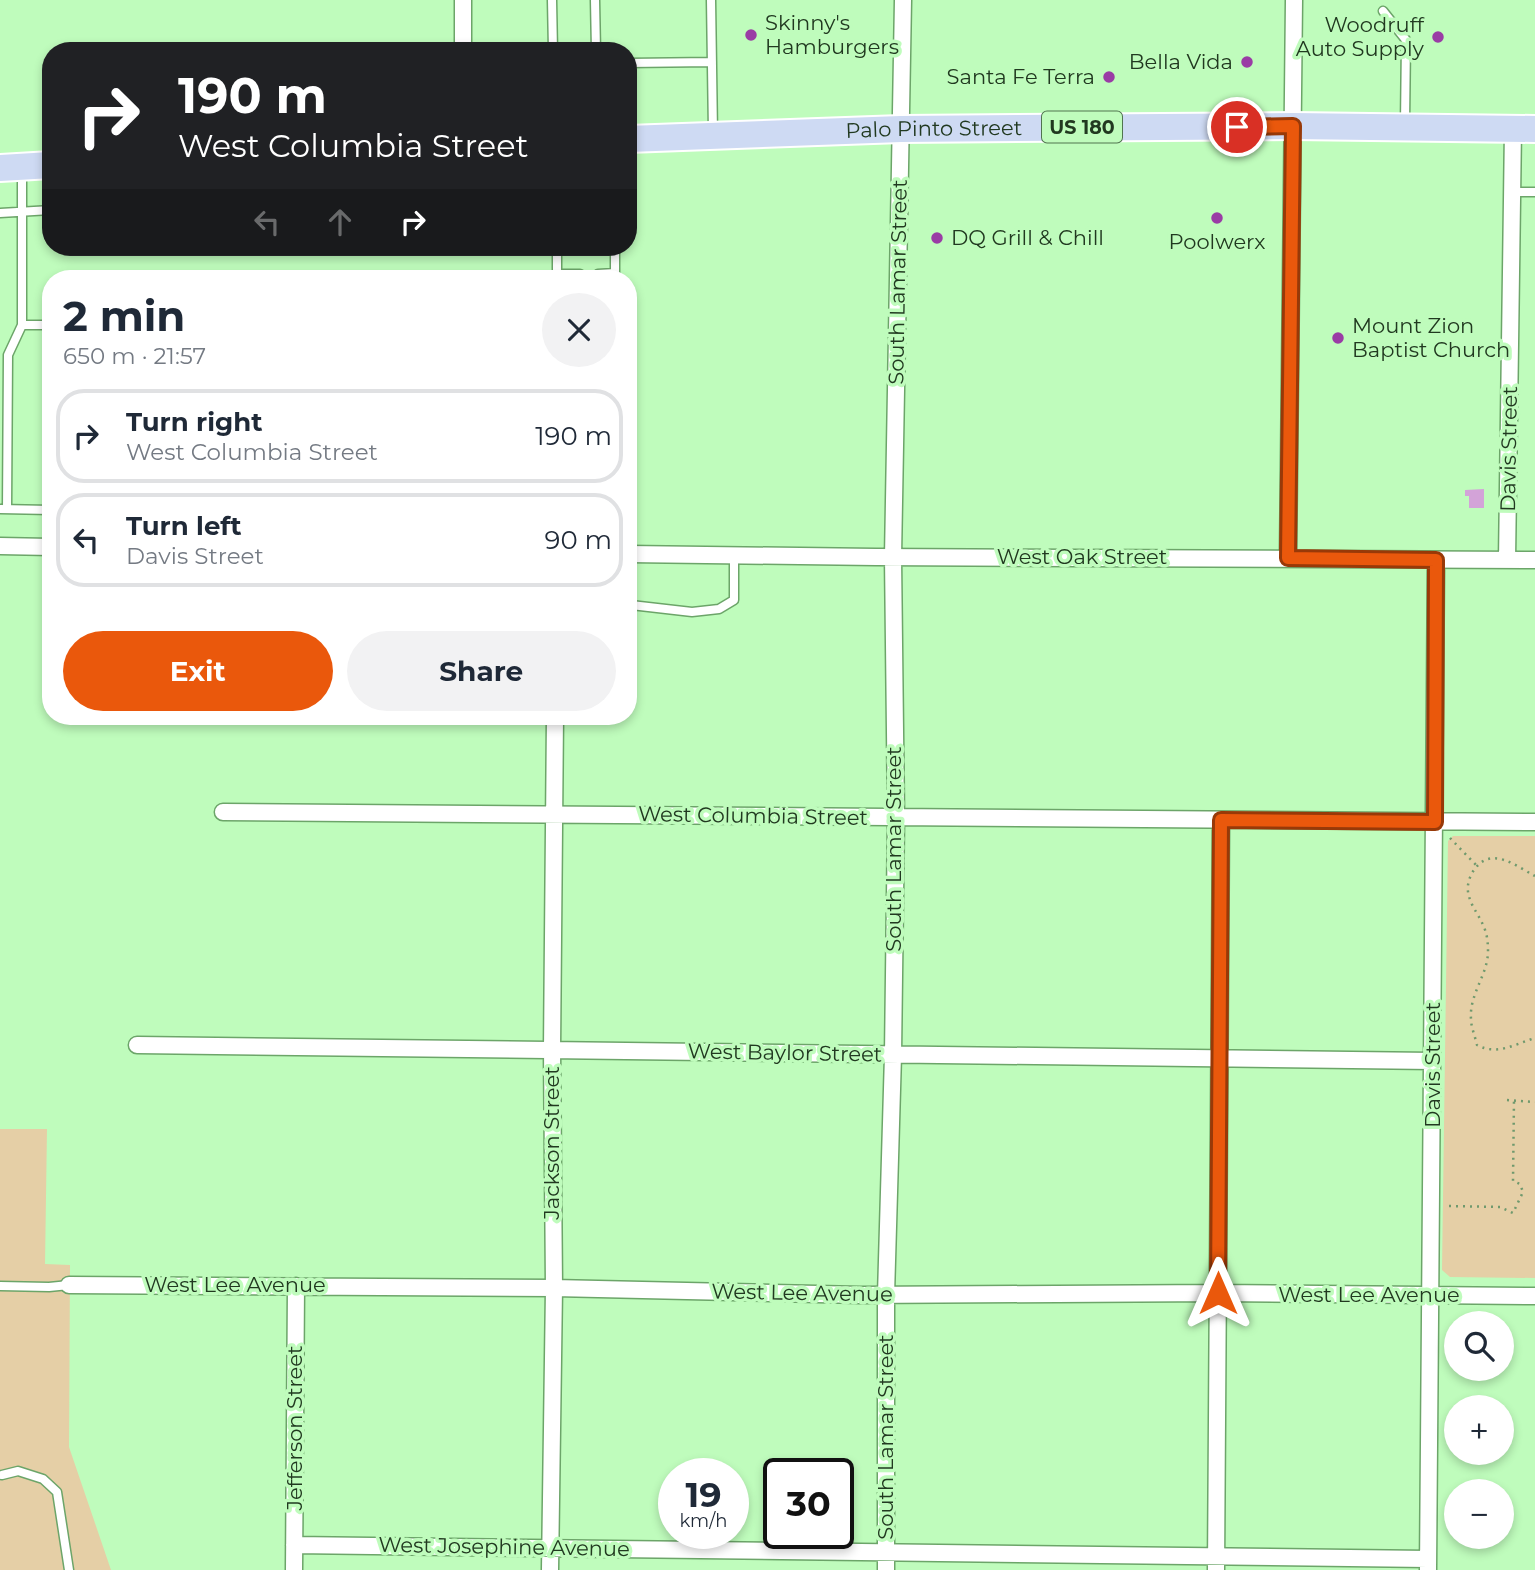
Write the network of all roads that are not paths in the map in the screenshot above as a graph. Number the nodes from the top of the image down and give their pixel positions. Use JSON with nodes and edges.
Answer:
{"nodes":[{"id":1,"x":463,"y":0,"type":"edge"},
{"id":2,"x":552,"y":0,"type":"edge"},
{"id":3,"x":595,"y":0,"type":"edge"},
{"id":4,"x":710,"y":0,"type":"edge"},
{"id":5,"x":903,"y":0,"type":"edge"},
{"id":6,"x":1294,"y":0,"type":"edge"},
{"id":7,"x":1384,"y":11,"type":"dead end"},
{"id":8,"x":463,"y":42,"type":"edge"},
{"id":9,"x":553,"y":42,"type":"edge"},
{"id":10,"x":596,"y":42,"type":"edge"},
{"id":11,"x":712,"y":61,"type":"junction"},
{"id":12,"x":637,"y":63,"type":"edge"},
{"id":13,"x":1293,"y":126,"type":"junction"},
{"id":14,"x":1405,"y":127,"type":"junction"},
{"id":15,"x":1524,"y":128,"type":"edge"},
{"id":16,"x":901,"y":129,"type":"junction"},
{"id":17,"x":713,"y":136,"type":"junction"},
{"id":18,"x":637,"y":139,"type":"edge"},
{"id":19,"x":42,"y":165,"type":"edge"},
{"id":20,"x":11,"y":167,"type":"edge"},
{"id":21,"x":1512,"y":192,"type":"junction"},
{"id":22,"x":1535,"y":192,"type":"edge"},
{"id":23,"x":42,"y":210,"type":"edge"},
{"id":24,"x":22,"y":211,"type":"junction"},
{"id":25,"x":0,"y":213,"type":"edge"},
{"id":26,"x":22,"y":325,"type":"junction"},
{"id":27,"x":42,"y":325,"type":"edge"},
{"id":28,"x":4,"y":509,"type":"edge"},
{"id":29,"x":42,"y":510,"type":"edge"},
{"id":30,"x":0,"y":546,"type":"edge"},
{"id":31,"x":42,"y":547,"type":"edge"},
{"id":32,"x":637,"y":554,"type":"edge"},
{"id":33,"x":734,"y":554,"type":"junction"},
{"id":34,"x":893,"y":557,"type":"junction"},
{"id":35,"x":1288,"y":558,"type":"junction"},
{"id":36,"x":1436,"y":560,"type":"junction"},
{"id":37,"x":1507,"y":560,"type":"junction"},
{"id":38,"x":1535,"y":560,"type":"edge"},
{"id":39,"x":637,"y":606,"type":"edge"},
{"id":40,"x":555,"y":725,"type":"edge"},
{"id":41,"x":223,"y":812,"type":"dead end"},
{"id":42,"x":554,"y":815,"type":"junction"},
{"id":43,"x":896,"y":818,"type":"junction"},
{"id":44,"x":1221,"y":820,"type":"junction"},
{"id":45,"x":1435,"y":822,"type":"junction"},
{"id":46,"x":1535,"y":822,"type":"edge"},
{"id":47,"x":138,"y":1045,"type":"dead end"},
{"id":48,"x":552,"y":1051,"type":"junction"},
{"id":49,"x":893,"y":1055,"type":"junction"},
{"id":50,"x":1219,"y":1058,"type":"junction"},
{"id":51,"x":1433,"y":1061,"type":"junction"},
{"id":52,"x":69,"y":1285,"type":"joint"},
{"id":53,"x":0,"y":1286,"type":"edge"},
{"id":54,"x":296,"y":1286,"type":"junction"},
{"id":55,"x":554,"y":1288,"type":"junction"},
{"id":56,"x":1218,"y":1293,"type":"junction"},
{"id":57,"x":886,"y":1295,"type":"junction"},
{"id":58,"x":1430,"y":1295,"type":"junction"},
{"id":59,"x":1535,"y":1296,"type":"edge"},
{"id":60,"x":2,"y":1475,"type":"dead end"},
{"id":61,"x":294,"y":1545,"type":"junction"},
{"id":62,"x":550,"y":1548,"type":"junction"},
{"id":63,"x":886,"y":1552,"type":"junction"},
{"id":64,"x":1216,"y":1563,"type":"edge"},
{"id":65,"x":1428,"y":1564,"type":"edge"},
{"id":66,"x":69,"y":1570,"type":"edge"},
{"id":67,"x":294,"y":1570,"type":"edge"},
{"id":68,"x":550,"y":1570,"type":"edge"},
{"id":69,"x":886,"y":1570,"type":"edge"}],
"edges":[{"from":1,"to":8,"type":"street"},
{"from":2,"to":9,"type":"lane"},
{"from":3,"to":10,"type":"lane"},
{"from":4,"to":11,"type":"lane"},
{"from":5,"to":16,"type":"street","name":"South Lamar Street"},
{"from":6,"to":13,"type":"street"},
{"from":7,"to":14,"type":"lane"},
{"from":11,"to":12,"type":"lane"},
{"from":11,"to":17,"type":"lane"},
{"from":13,"to":14,"type":"main road","name":"Palo Pinto Street","number":"US 180"},
{"from":13,"to":16,"type":"main road","name":"Palo Pinto Street","number":"US 180"},
{"from":13,"to":35,"type":"street"},
{"from":14,"to":15,"type":"main road","name":"Palo Pinto Street","number":"US 180"},
{"from":15,"to":21,"type":"street","name":"Davis Street"},
{"from":16,"to":17,"type":"main road","name":"Palo Pinto Street","number":"US 180"},
{"from":16,"to":34,"type":"street","name":"South Lamar Street"},
{"from":17,"to":18,"type":"main road","name":"Palo Pinto Street","number":"US 180"},
{"from":19,"to":20,"type":"main road"},
{"from":20,"to":24,"type":"lane"},
{"from":21,"to":22,"type":"lane"},
{"from":21,"to":37,"type":"street","name":"Davis Street"},
{"from":23,"to":24,"type":"lane"},
{"from":24,"to":25,"type":"lane"},
{"from":24,"to":26,"type":"lane"},
{"from":26,"to":27,"type":"lane"},
{"from":26,"to":28,"type":"lane"},
{"from":28,"to":29,"type":"lane"},
{"from":30,"to":31,"type":"street"},
{"from":32,"to":33,"type":"street","name":"West Oak Street"},
{"from":33,"to":34,"type":"street","name":"West Oak Street"},
{"from":33,"to":39,"type":"lane"},
{"from":34,"to":35,"type":"street","name":"West Oak Street"},
{"from":34,"to":43,"type":"street","name":"South Lamar Street"},
{"from":35,"to":36,"type":"street","name":"West Oak Street"},
{"from":36,"to":37,"type":"street","name":"West Oak Street"},
{"from":36,"to":45,"type":"street","name":"Davis Street"},
{"from":37,"to":38,"type":"street","name":"West Oak Street"},
{"from":40,"to":42,"type":"street","name":"Jackson Street"},
{"from":41,"to":42,"type":"street","name":"West Columbia Street"},
{"from":42,"to":43,"type":"street","name":"West Columbia Street"},
{"from":42,"to":48,"type":"street","name":"Jackson Street"},
{"from":43,"to":44,"type":"street","name":"West Columbia Street"},
{"from":43,"to":49,"type":"street","name":"South Lamar Street"},
{"from":44,"to":45,"type":"street","name":"West Columbia Street"},
{"from":44,"to":50,"type":"street"},
{"from":45,"to":46,"type":"street","name":"West Columbia Street"},
{"from":45,"to":51,"type":"street","name":"Davis Street"},
{"from":47,"to":48,"type":"street","name":"West Baylor Street"},
{"from":48,"to":49,"type":"street","name":"West Baylor Street"},
{"from":48,"to":55,"type":"street","name":"Jackson Street"},
{"from":49,"to":50,"type":"street","name":"West Baylor Street"},
{"from":49,"to":57,"type":"street","name":"South Lamar Street"},
{"from":50,"to":51,"type":"street","name":"West Baylor Street"},
{"from":50,"to":56,"type":"street"},
{"from":51,"to":58,"type":"street","name":"Davis Street"},
{"from":52,"to":53,"type":"lane"},
{"from":52,"to":54,"type":"street","name":"West Lee Avenue"},
{"from":54,"to":55,"type":"street","name":"West Lee Avenue"},
{"from":54,"to":61,"type":"street","name":"Jefferson Street"},
{"from":55,"to":57,"type":"street","name":"West Lee Avenue"},
{"from":55,"to":62,"type":"street","name":"Jackson Street"},
{"from":56,"to":57,"type":"street","name":"West Lee Avenue"},
{"from":56,"to":58,"type":"street","name":"West Lee Avenue"},
{"from":56,"to":64,"type":"street"},
{"from":57,"to":63,"type":"street","name":"South Lamar Street"},
{"from":58,"to":59,"type":"street","name":"West Lee Avenue"},
{"from":58,"to":65,"type":"street","name":"Davis Street"},
{"from":60,"to":66,"type":"lane"},
{"from":61,"to":62,"type":"street","name":"West Josephine Avenue"},
{"from":61,"to":67,"type":"street","name":"Jefferson Street"},
{"from":62,"to":63,"type":"street","name":"West Josephine Avenue"},
{"from":62,"to":68,"type":"street","name":"Jackson Street"},
{"from":63,"to":64,"type":"street","name":"West Josephine Avenue"},
{"from":63,"to":69,"type":"street","name":"South Lamar Street"},
{"from":64,"to":65,"type":"street","name":"West Josephine Avenue"}]}
